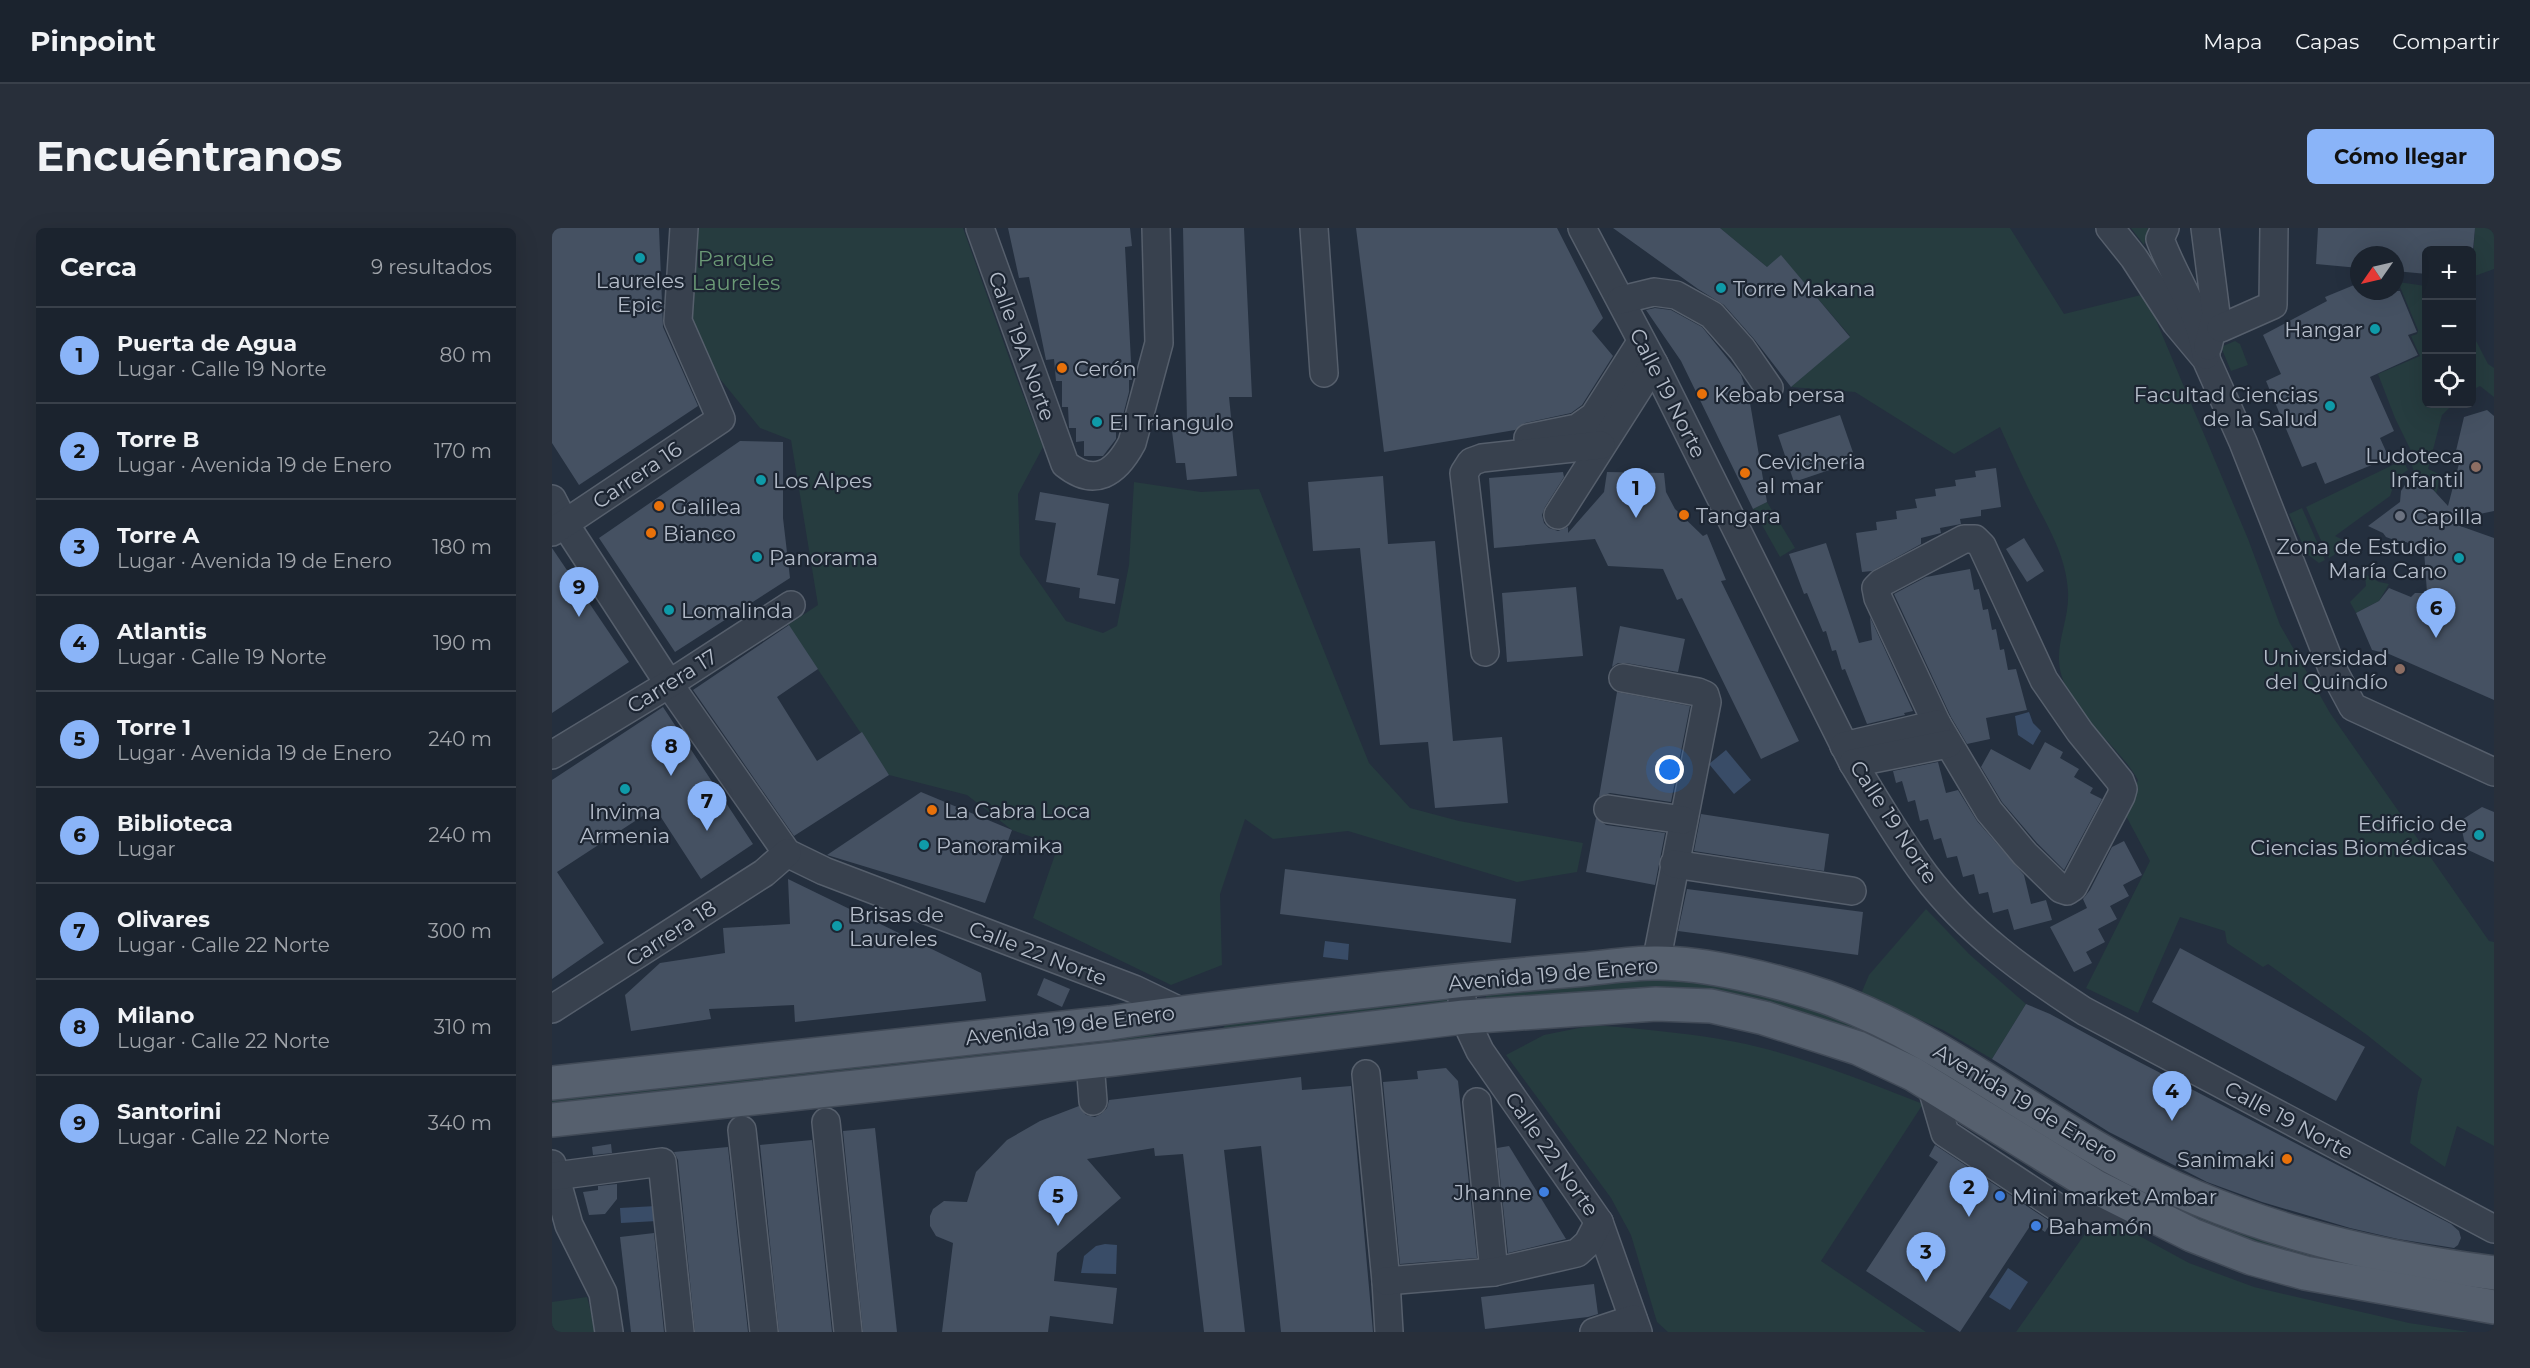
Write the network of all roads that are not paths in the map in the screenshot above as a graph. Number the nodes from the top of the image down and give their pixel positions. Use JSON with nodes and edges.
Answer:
{"nodes":[{"id":1,"x":684,"y":228,"type":"edge"},
{"id":2,"x":980,"y":228,"type":"edge"},
{"id":3,"x":1156,"y":228,"type":"edge"},
{"id":4,"x":1314,"y":228,"type":"edge"},
{"id":5,"x":1582,"y":228,"type":"edge"},
{"id":6,"x":2110,"y":228,"type":"edge"},
{"id":7,"x":2165,"y":228,"type":"edge"},
{"id":8,"x":2205,"y":228,"type":"edge"},
{"id":9,"x":2224,"y":228,"type":"edge"},
{"id":10,"x":2274,"y":228,"type":"edge"},
{"id":11,"x":1621,"y":300,"type":"junction"},
{"id":12,"x":2212,"y":342,"type":"junction"},
{"id":13,"x":1648,"y":353,"type":"junction"},
{"id":14,"x":1324,"y":373,"type":"dead end"},
{"id":15,"x":1769,"y":388,"type":"dead end"},
{"id":16,"x":1601,"y":445,"type":"junction"},
{"id":17,"x":1480,"y":448,"type":"dead end"},
{"id":18,"x":552,"y":500,"type":"edge"},
{"id":19,"x":1558,"y":515,"type":"dead end"},
{"id":20,"x":558,"y":528,"type":"edge"},
{"id":21,"x":791,"y":605,"type":"dead end"},
{"id":22,"x":1485,"y":652,"type":"dead end"},
{"id":23,"x":1623,"y":678,"type":"dead end"},
{"id":24,"x":669,"y":684,"type":"junction"},
{"id":25,"x":1942,"y":734,"type":"junction"},
{"id":26,"x":1849,"y":754,"type":"junction"},
{"id":27,"x":552,"y":755,"type":"edge"},
{"id":28,"x":2494,"y":772,"type":"edge"},
{"id":29,"x":1608,"y":809,"type":"dead end"},
{"id":30,"x":1683,"y":820,"type":"junction"},
{"id":31,"x":787,"y":853,"type":"junction"},
{"id":32,"x":1674,"y":864,"type":"junction"},
{"id":33,"x":1852,"y":891,"type":"dead end"},
{"id":34,"x":1656,"y":963,"type":"junction"},
{"id":35,"x":1460,"y":980,"type":"junction"},
{"id":36,"x":552,"y":1009,"type":"edge"},
{"id":37,"x":1182,"y":1012,"type":"junction"},
{"id":38,"x":1464,"y":1017,"type":"junction"},
{"id":39,"x":1186,"y":1051,"type":"junction"},
{"id":40,"x":1090,"y":1062,"type":"junction"},
{"id":41,"x":1366,"y":1074,"type":"dead end"},
{"id":42,"x":552,"y":1083,"type":"edge"},
{"id":43,"x":1093,"y":1101,"type":"dead end"},
{"id":44,"x":1477,"y":1102,"type":"dead end"},
{"id":45,"x":552,"y":1120,"type":"edge"},
{"id":46,"x":826,"y":1122,"type":"dead end"},
{"id":47,"x":742,"y":1130,"type":"dead end"},
{"id":48,"x":554,"y":1170,"type":"edge"},
{"id":49,"x":1599,"y":1222,"type":"junction"},
{"id":50,"x":2494,"y":1229,"type":"edge"},
{"id":51,"x":1494,"y":1272,"type":"junction"},
{"id":52,"x":2494,"y":1273,"type":"edge"},
{"id":53,"x":1386,"y":1281,"type":"junction"},
{"id":54,"x":2494,"y":1307,"type":"edge"},
{"id":55,"x":1636,"y":1325,"type":"edge"},
{"id":56,"x":609,"y":1332,"type":"edge"},
{"id":57,"x":680,"y":1332,"type":"edge"},
{"id":58,"x":764,"y":1332,"type":"edge"},
{"id":59,"x":848,"y":1332,"type":"edge"},
{"id":60,"x":1389,"y":1332,"type":"edge"},
{"id":61,"x":1594,"y":1332,"type":"edge"}],
"edges":[{"from":1,"to":20,"type":"street","name":"Carrera 16"},
{"from":2,"to":3,"type":"street","name":"Calle 19A Norte"},
{"from":4,"to":14,"type":"street"},
{"from":5,"to":11,"type":"street","name":"Calle 19 Norte"},
{"from":6,"to":12,"type":"street"},
{"from":7,"to":12,"type":"street"},
{"from":8,"to":12,"type":"street"},
{"from":9,"to":12,"type":"street"},
{"from":10,"to":12,"type":"street"},
{"from":11,"to":13,"type":"street","name":"Calle 19 Norte"},
{"from":11,"to":15,"type":"street"},
{"from":12,"to":28,"type":"street"},
{"from":13,"to":16,"type":"street"},
{"from":13,"to":17,"type":"street"},
{"from":13,"to":26,"type":"street","name":"Calle 19 Norte"},
{"from":16,"to":19,"type":"street"},
{"from":16,"to":22,"type":"street"},
{"from":18,"to":20,"type":"street","name":"Calle 22 Norte"},
{"from":20,"to":24,"type":"street","name":"Calle 22 Norte"},
{"from":21,"to":24,"type":"street","name":"Carrera 17"},
{"from":23,"to":30,"type":"street"},
{"from":24,"to":27,"type":"street","name":"Carrera 17"},
{"from":24,"to":31,"type":"street","name":"Calle 22 Norte"},
{"from":25,"to":25,"type":"street"},
{"from":25,"to":26,"type":"street"},
{"from":26,"to":50,"type":"street","name":"Calle 19 Norte"},
{"from":29,"to":30,"type":"street"},
{"from":30,"to":32,"type":"street"},
{"from":31,"to":36,"type":"street","name":"Carrera 18"},
{"from":31,"to":37,"type":"street","name":"Calle 22 Norte"},
{"from":32,"to":33,"type":"street"},
{"from":32,"to":34,"type":"street"},
{"from":34,"to":35,"type":"main road","name":"Avenida 19 de Enero"},
{"from":34,"to":52,"type":"main road","name":"Avenida 19 de Enero"},
{"from":35,"to":37,"type":"main road","name":"Avenida 19 de Enero"},
{"from":35,"to":38,"type":"street","name":"Calle 22 Norte"},
{"from":37,"to":39,"type":"main road"},
{"from":37,"to":42,"type":"main road","name":"Avenida 19 de Enero"},
{"from":38,"to":39,"type":"main road","name":"Avenida 19 de Enero"},
{"from":38,"to":49,"type":"street","name":"Calle 22 Norte"},
{"from":38,"to":54,"type":"main road","name":"Avenida 19 de Enero"},
{"from":39,"to":40,"type":"main road","name":"Avenida 19 de Enero"},
{"from":40,"to":43,"type":"street"},
{"from":40,"to":45,"type":"main road","name":"Avenida 19 de Enero"},
{"from":41,"to":53,"type":"street"},
{"from":44,"to":51,"type":"street"},
{"from":46,"to":59,"type":"street"},
{"from":47,"to":58,"type":"street"},
{"from":48,"to":56,"type":"street"},
{"from":48,"to":57,"type":"street"},
{"from":49,"to":51,"type":"street"},
{"from":49,"to":55,"type":"street","name":"Calle 22 Norte"},
{"from":51,"to":53,"type":"street"},
{"from":53,"to":60,"type":"street"},
{"from":55,"to":61,"type":"street"}]}
